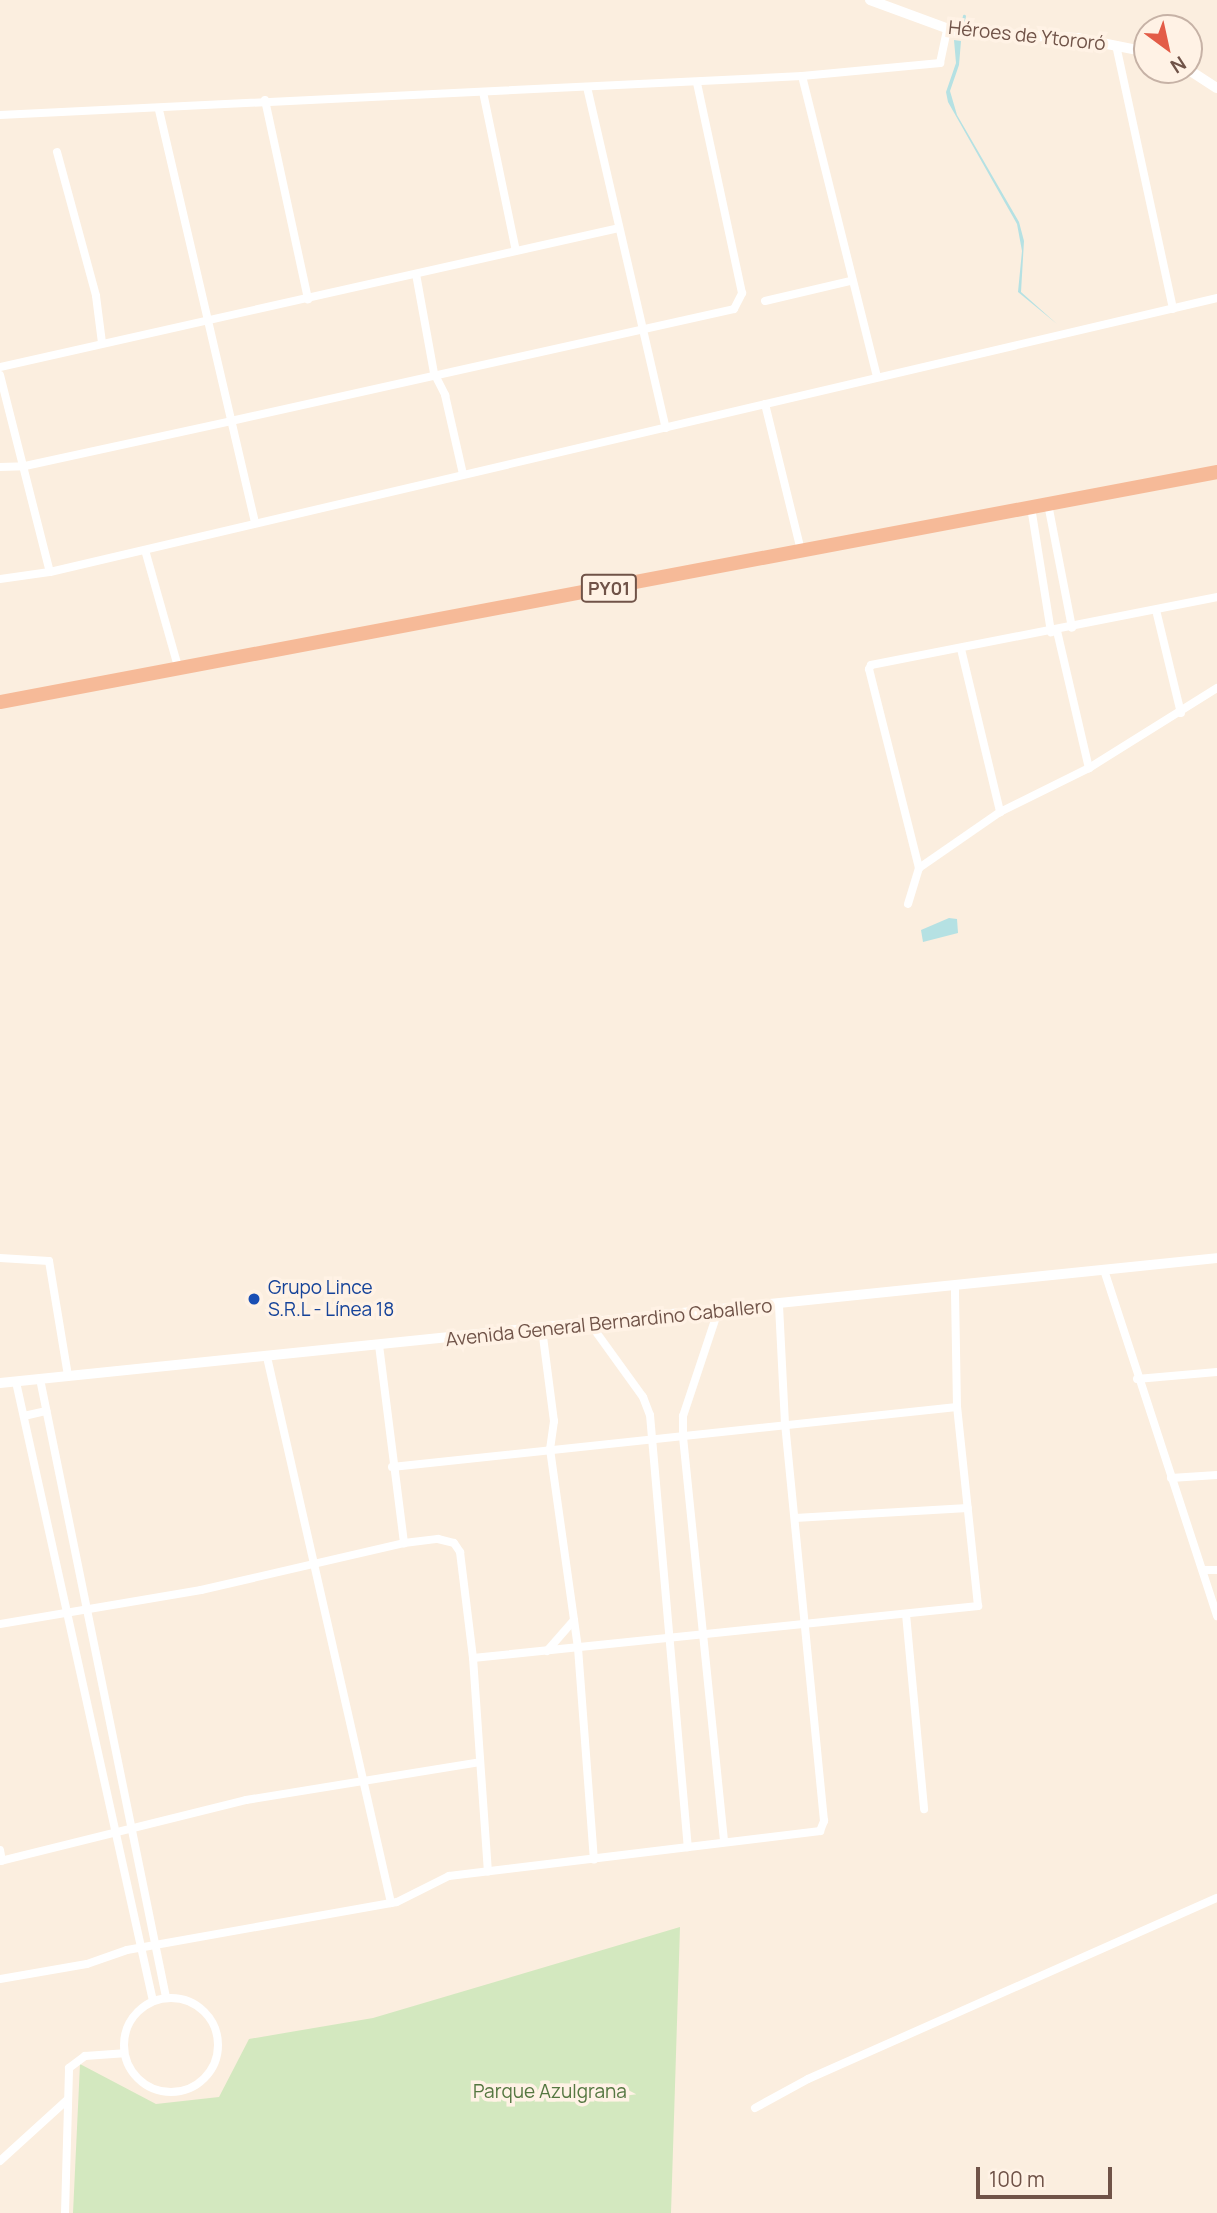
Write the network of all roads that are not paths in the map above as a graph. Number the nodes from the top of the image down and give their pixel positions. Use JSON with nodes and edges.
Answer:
{"nodes":[{"id":1,"x":870,"y":0,"type":"edge"},
{"id":2,"x":952,"y":31,"type":"junction"},
{"id":3,"x":1116,"y":45,"type":"junction"},
{"id":4,"x":1133,"y":49,"type":"edge"},
{"id":5,"x":802,"y":76,"type":"junction"},
{"id":6,"x":697,"y":83,"type":"junction"},
{"id":7,"x":587,"y":87,"type":"junction"},
{"id":8,"x":482,"y":92,"type":"junction"},
{"id":9,"x":265,"y":100,"type":"junction"},
{"id":10,"x":159,"y":110,"type":"junction"},
{"id":11,"x":0,"y":115,"type":"edge"},
{"id":12,"x":57,"y":152,"type":"dead end"},
{"id":13,"x":619,"y":228,"type":"junction"},
{"id":14,"x":516,"y":251,"type":"junction"},
{"id":15,"x":416,"y":274,"type":"junction"},
{"id":16,"x":850,"y":281,"type":"junction"},
{"id":17,"x":1217,"y":298,"type":"edge"},
{"id":18,"x":309,"y":299,"type":"junction"},
{"id":19,"x":765,"y":301,"type":"dead end"},
{"id":20,"x":1173,"y":309,"type":"junction"},
{"id":21,"x":207,"y":321,"type":"junction"},
{"id":22,"x":644,"y":329,"type":"junction"},
{"id":23,"x":102,"y":343,"type":"junction"},
{"id":24,"x":0,"y":367,"type":"edge"},
{"id":25,"x":434,"y":373,"type":"junction"},
{"id":26,"x":0,"y":374,"type":"edge"},
{"id":27,"x":877,"y":377,"type":"junction"},
{"id":28,"x":765,"y":404,"type":"junction"},
{"id":29,"x":231,"y":421,"type":"junction"},
{"id":30,"x":666,"y":428,"type":"junction"},
{"id":31,"x":25,"y":466,"type":"junction"},
{"id":32,"x":0,"y":467,"type":"edge"},
{"id":33,"x":1217,"y":471,"type":"edge"},
{"id":34,"x":463,"y":474,"type":"junction"},
{"id":35,"x":1048,"y":504,"type":"junction"},
{"id":36,"x":1031,"y":507,"type":"junction"},
{"id":37,"x":255,"y":523,"type":"junction"},
{"id":38,"x":145,"y":550,"type":"junction"},
{"id":39,"x":801,"y":551,"type":"junction"},
{"id":40,"x":50,"y":572,"type":"junction"},
{"id":41,"x":0,"y":579,"type":"edge"},
{"id":42,"x":1217,"y":597,"type":"edge"},
{"id":43,"x":1156,"y":610,"type":"junction"},
{"id":44,"x":1072,"y":628,"type":"junction"},
{"id":45,"x":1054,"y":631,"type":"junction"},
{"id":46,"x":961,"y":649,"type":"junction"},
{"id":47,"x":179,"y":670,"type":"junction"},
{"id":48,"x":1217,"y":688,"type":"edge"},
{"id":49,"x":0,"y":702,"type":"edge"},
{"id":50,"x":1181,"y":713,"type":"junction"},
{"id":51,"x":1089,"y":768,"type":"junction"},
{"id":52,"x":1000,"y":812,"type":"junction"},
{"id":53,"x":919,"y":868,"type":"junction"},
{"id":54,"x":908,"y":904,"type":"dead end"},
{"id":55,"x":0,"y":1258,"type":"edge"},
{"id":56,"x":1217,"y":1258,"type":"edge"},
{"id":57,"x":1105,"y":1273,"type":"junction"},
{"id":58,"x":955,"y":1288,"type":"junction"},
{"id":59,"x":779,"y":1306,"type":"junction"},
{"id":60,"x":718,"y":1311,"type":"junction"},
{"id":61,"x":591,"y":1325,"type":"junction"},
{"id":62,"x":542,"y":1329,"type":"junction"},
{"id":63,"x":379,"y":1345,"type":"junction"},
{"id":64,"x":267,"y":1357,"type":"junction"},
{"id":65,"x":1217,"y":1372,"type":"edge"},
{"id":66,"x":68,"y":1376,"type":"junction"},
{"id":67,"x":40,"y":1379,"type":"junction"},
{"id":68,"x":1137,"y":1379,"type":"junction"},
{"id":69,"x":16,"y":1382,"type":"junction"},
{"id":70,"x":0,"y":1383,"type":"edge"},
{"id":71,"x":957,"y":1407,"type":"junction"},
{"id":72,"x":46,"y":1411,"type":"junction"},
{"id":73,"x":24,"y":1416,"type":"junction"},
{"id":74,"x":785,"y":1424,"type":"junction"},
{"id":75,"x":683,"y":1437,"type":"junction"},
{"id":76,"x":654,"y":1440,"type":"junction"},
{"id":77,"x":551,"y":1449,"type":"junction"},
{"id":78,"x":392,"y":1467,"type":"junction"},
{"id":79,"x":1217,"y":1475,"type":"edge"},
{"id":80,"x":1171,"y":1478,"type":"junction"},
{"id":81,"x":968,"y":1508,"type":"junction"},
{"id":82,"x":795,"y":1518,"type":"junction"},
{"id":83,"x":404,"y":1543,"type":"junction"},
{"id":84,"x":311,"y":1565,"type":"junction"},
{"id":85,"x":1203,"y":1570,"type":"junction"},
{"id":86,"x":1217,"y":1570,"type":"edge"},
{"id":87,"x":86,"y":1611,"type":"junction"},
{"id":88,"x":906,"y":1614,"type":"junction"},
{"id":89,"x":70,"y":1615,"type":"junction"},
{"id":90,"x":1217,"y":1616,"type":"edge"},
{"id":91,"x":574,"y":1620,"type":"junction"},
{"id":92,"x":0,"y":1624,"type":"edge"},
{"id":93,"x":805,"y":1624,"type":"junction"},
{"id":94,"x":704,"y":1634,"type":"junction"},
{"id":95,"x":671,"y":1637,"type":"junction"},
{"id":96,"x":578,"y":1648,"type":"junction"},
{"id":97,"x":547,"y":1651,"type":"junction"},
{"id":98,"x":473,"y":1658,"type":"junction"},
{"id":99,"x":480,"y":1762,"type":"junction"},
{"id":100,"x":363,"y":1784,"type":"junction"},
{"id":101,"x":924,"y":1809,"type":"dead end"},
{"id":102,"x":131,"y":1826,"type":"junction"},
{"id":103,"x":116,"y":1832,"type":"junction"},
{"id":104,"x":724,"y":1842,"type":"junction"},
{"id":105,"x":688,"y":1847,"type":"junction"},
{"id":106,"x":0,"y":1850,"type":"edge"},
{"id":107,"x":594,"y":1859,"type":"junction"},
{"id":108,"x":1,"y":1861,"type":"edge"},
{"id":109,"x":488,"y":1871,"type":"junction"},
{"id":110,"x":1217,"y":1898,"type":"edge"},
{"id":111,"x":391,"y":1903,"type":"junction"},
{"id":112,"x":156,"y":1946,"type":"junction"},
{"id":113,"x":139,"y":1948,"type":"junction"},
{"id":114,"x":0,"y":1979,"type":"edge"},
{"id":115,"x":166,"y":1997,"type":"junction"},
{"id":116,"x":153,"y":2001,"type":"junction"},
{"id":117,"x":124,"y":2053,"type":"junction"},
{"id":118,"x":67,"y":2100,"type":"junction"},
{"id":119,"x":755,"y":2108,"type":"dead end"},
{"id":120,"x":0,"y":2161,"type":"edge"},
{"id":121,"x":65,"y":2213,"type":"edge"}],
"edges":[{"from":1,"to":2,"type":"main road","name":"Héroes de Ytororó"},
{"from":2,"to":3,"type":"main road","name":"Héroes de Ytororó"},
{"from":2,"to":5,"type":"street"},
{"from":3,"to":4,"type":"main road","name":"Héroes de Ytororó"},
{"from":3,"to":20,"type":"street"},
{"from":5,"to":6,"type":"street"},
{"from":5,"to":16,"type":"street"},
{"from":6,"to":7,"type":"street"},
{"from":6,"to":22,"type":"street"},
{"from":7,"to":8,"type":"street"},
{"from":7,"to":13,"type":"street"},
{"from":8,"to":9,"type":"street"},
{"from":8,"to":14,"type":"street"},
{"from":9,"to":10,"type":"street"},
{"from":9,"to":18,"type":"street"},
{"from":10,"to":11,"type":"street"},
{"from":10,"to":21,"type":"street"},
{"from":12,"to":23,"type":"street"},
{"from":13,"to":14,"type":"street"},
{"from":13,"to":22,"type":"street"},
{"from":14,"to":15,"type":"street"},
{"from":15,"to":18,"type":"street"},
{"from":15,"to":25,"type":"street"},
{"from":16,"to":19,"type":"street"},
{"from":16,"to":27,"type":"street"},
{"from":17,"to":20,"type":"street"},
{"from":18,"to":21,"type":"street"},
{"from":20,"to":27,"type":"street"},
{"from":21,"to":23,"type":"street"},
{"from":21,"to":29,"type":"street"},
{"from":22,"to":25,"type":"street"},
{"from":22,"to":30,"type":"street"},
{"from":23,"to":24,"type":"street"},
{"from":25,"to":29,"type":"street"},
{"from":25,"to":34,"type":"street"},
{"from":26,"to":31,"type":"street"},
{"from":27,"to":28,"type":"street"},
{"from":28,"to":30,"type":"street"},
{"from":28,"to":39,"type":"street"},
{"from":29,"to":31,"type":"street"},
{"from":29,"to":37,"type":"street"},
{"from":30,"to":34,"type":"street"},
{"from":31,"to":32,"type":"street"},
{"from":31,"to":40,"type":"street"},
{"from":33,"to":35,"type":"highway","number":"PY01"},
{"from":34,"to":37,"type":"street"},
{"from":35,"to":36,"type":"highway","number":"PY01"},
{"from":35,"to":44,"type":"street"},
{"from":36,"to":39,"type":"highway","number":"PY01"},
{"from":36,"to":45,"type":"street"},
{"from":37,"to":38,"type":"street"},
{"from":38,"to":40,"type":"street"},
{"from":38,"to":47,"type":"street"},
{"from":39,"to":47,"type":"highway","number":"PY01"},
{"from":40,"to":41,"type":"street"},
{"from":42,"to":43,"type":"street"},
{"from":43,"to":44,"type":"street"},
{"from":43,"to":50,"type":"street"},
{"from":44,"to":45,"type":"street"},
{"from":45,"to":46,"type":"street"},
{"from":45,"to":51,"type":"street"},
{"from":46,"to":52,"type":"street"},
{"from":46,"to":53,"type":"street"},
{"from":47,"to":49,"type":"highway","number":"PY01"},
{"from":48,"to":50,"type":"street"},
{"from":50,"to":51,"type":"street"},
{"from":51,"to":52,"type":"street"},
{"from":52,"to":53,"type":"street"},
{"from":53,"to":54,"type":"street"},
{"from":55,"to":66,"type":"street"},
{"from":56,"to":57,"type":"main road","name":"Avenida General Bernardino Caballero"},
{"from":57,"to":58,"type":"main road","name":"Avenida General Bernardino Caballero"},
{"from":57,"to":68,"type":"street"},
{"from":58,"to":59,"type":"main road","name":"Avenida General Bernardino Caballero"},
{"from":58,"to":71,"type":"street"},
{"from":59,"to":60,"type":"main road","name":"Avenida General Bernardino Caballero"},
{"from":59,"to":74,"type":"street"},
{"from":60,"to":61,"type":"main road","name":"Avenida General Bernardino Caballero"},
{"from":60,"to":75,"type":"street"},
{"from":61,"to":62,"type":"main road","name":"Avenida General Bernardino Caballero"},
{"from":61,"to":76,"type":"street"},
{"from":62,"to":63,"type":"main road","name":"Avenida General Bernardino Caballero"},
{"from":62,"to":77,"type":"street"},
{"from":63,"to":64,"type":"main road","name":"Avenida General Bernardino Caballero"},
{"from":63,"to":78,"type":"street"},
{"from":64,"to":66,"type":"main road","name":"Avenida General Bernardino Caballero"},
{"from":64,"to":84,"type":"street"},
{"from":65,"to":68,"type":"street"},
{"from":66,"to":67,"type":"main road","name":"Avenida General Bernardino Caballero"},
{"from":67,"to":69,"type":"main road","name":"Avenida General Bernardino Caballero"},
{"from":67,"to":72,"type":"street"},
{"from":68,"to":80,"type":"street"},
{"from":69,"to":70,"type":"main road","name":"Avenida General Bernardino Caballero"},
{"from":69,"to":73,"type":"street"},
{"from":71,"to":74,"type":"street"},
{"from":71,"to":81,"type":"street"},
{"from":72,"to":73,"type":"street"},
{"from":72,"to":87,"type":"street"},
{"from":73,"to":89,"type":"street"},
{"from":74,"to":75,"type":"street"},
{"from":74,"to":82,"type":"street"},
{"from":75,"to":76,"type":"street"},
{"from":75,"to":94,"type":"street"},
{"from":76,"to":77,"type":"street"},
{"from":76,"to":95,"type":"street"},
{"from":77,"to":78,"type":"street"},
{"from":77,"to":91,"type":"street"},
{"from":78,"to":83,"type":"street"},
{"from":79,"to":80,"type":"street"},
{"from":80,"to":85,"type":"street"},
{"from":81,"to":82,"type":"street"},
{"from":81,"to":88,"type":"street"},
{"from":82,"to":93,"type":"street"},
{"from":83,"to":84,"type":"street"},
{"from":83,"to":98,"type":"street"},
{"from":84,"to":87,"type":"street"},
{"from":84,"to":100,"type":"street"},
{"from":85,"to":86,"type":"street"},
{"from":85,"to":90,"type":"street"},
{"from":87,"to":89,"type":"street"},
{"from":87,"to":102,"type":"street"},
{"from":88,"to":93,"type":"street"},
{"from":88,"to":101,"type":"street"},
{"from":89,"to":92,"type":"street"},
{"from":89,"to":103,"type":"street"},
{"from":91,"to":96,"type":"street"},
{"from":91,"to":97,"type":"street"},
{"from":93,"to":94,"type":"street"},
{"from":93,"to":104,"type":"street"},
{"from":94,"to":95,"type":"street"},
{"from":94,"to":104,"type":"street"},
{"from":95,"to":96,"type":"street"},
{"from":95,"to":105,"type":"street"},
{"from":96,"to":97,"type":"street"},
{"from":96,"to":107,"type":"street"},
{"from":97,"to":98,"type":"street"},
{"from":98,"to":99,"type":"street"},
{"from":99,"to":100,"type":"street"},
{"from":99,"to":109,"type":"street"},
{"from":100,"to":102,"type":"street"},
{"from":100,"to":111,"type":"street"},
{"from":102,"to":103,"type":"street"},
{"from":102,"to":112,"type":"street"},
{"from":103,"to":108,"type":"street"},
{"from":103,"to":113,"type":"street"},
{"from":104,"to":105,"type":"street"},
{"from":105,"to":107,"type":"street"},
{"from":106,"to":108,"type":"street"},
{"from":107,"to":109,"type":"street"},
{"from":109,"to":111,"type":"street"},
{"from":110,"to":119,"type":"street"},
{"from":111,"to":112,"type":"street"},
{"from":112,"to":113,"type":"street"},
{"from":112,"to":115,"type":"street"},
{"from":113,"to":114,"type":"street"},
{"from":113,"to":116,"type":"street"},
{"from":115,"to":116,"type":"street"},
{"from":115,"to":117,"type":"street"},
{"from":116,"to":117,"type":"street"},
{"from":117,"to":118,"type":"street"},
{"from":118,"to":120,"type":"street"},
{"from":118,"to":121,"type":"street"}]}
